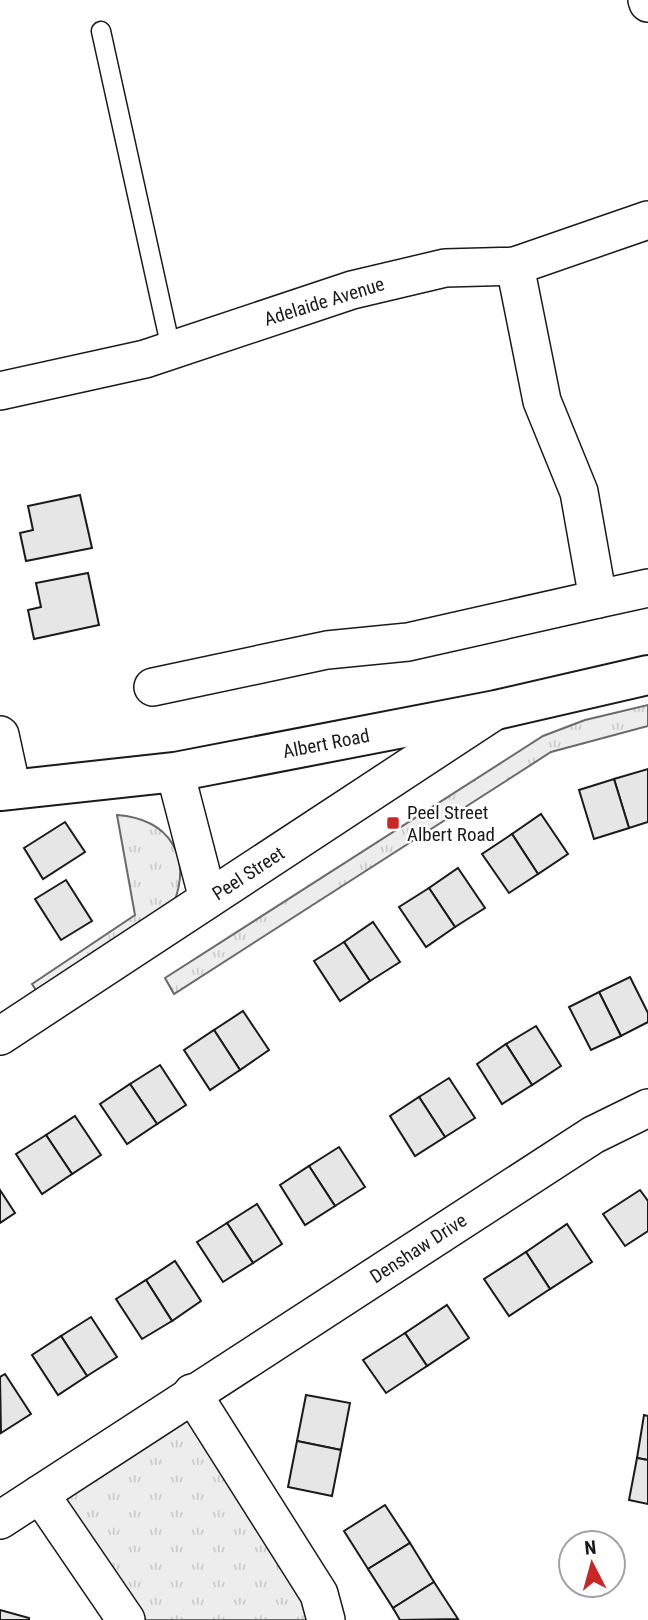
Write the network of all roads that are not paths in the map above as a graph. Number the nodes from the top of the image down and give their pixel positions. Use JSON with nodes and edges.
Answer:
{"nodes":[{"id":1,"x":101,"y":32,"type":"dead end"},
{"id":2,"x":648,"y":220,"type":"edge"},
{"id":3,"x":515,"y":266,"type":"junction"},
{"id":4,"x":171,"y":349,"type":"junction"},
{"id":5,"x":0,"y":391,"type":"edge"},
{"id":6,"x":648,"y":588,"type":"edge"},
{"id":7,"x":598,"y":599,"type":"junction"},
{"id":8,"x":648,"y":675,"type":"edge"},
{"id":9,"x":153,"y":687,"type":"dead end"},
{"id":10,"x":496,"y":710,"type":"junction"},
{"id":11,"x":0,"y":735,"type":"edge"},
{"id":12,"x":175,"y":772,"type":"junction"},
{"id":13,"x":6,"y":791,"type":"edge"},
{"id":14,"x":208,"y":899,"type":"junction"},
{"id":15,"x":0,"y":1036,"type":"edge"},
{"id":16,"x":648,"y":1108,"type":"edge"},
{"id":17,"x":192,"y":1393,"type":"junction"},
{"id":18,"x":40,"y":1494,"type":"junction"},
{"id":19,"x":0,"y":1520,"type":"edge"},
{"id":20,"x":127,"y":1620,"type":"edge"},
{"id":21,"x":326,"y":1620,"type":"edge"}],
"edges":[{"from":1,"to":4,"type":"lane"},
{"from":2,"to":3,"type":"street","name":"Adelaide Avenue"},
{"from":3,"to":4,"type":"street","name":"Adelaide Avenue"},
{"from":3,"to":7,"type":"street"},
{"from":4,"to":5,"type":"street","name":"Adelaide Avenue"},
{"from":6,"to":7,"type":"street"},
{"from":7,"to":9,"type":"street"},
{"from":8,"to":10,"type":"street","name":"Albert Road"},
{"from":10,"to":12,"type":"street","name":"Albert Road"},
{"from":10,"to":14,"type":"street","name":"Peel Street"},
{"from":11,"to":13,"type":"street"},
{"from":12,"to":13,"type":"street","name":"Albert Road"},
{"from":12,"to":14,"type":"street"},
{"from":14,"to":15,"type":"street","name":"Peel Street"},
{"from":16,"to":17,"type":"street","name":"Denshaw Drive"},
{"from":17,"to":18,"type":"street","name":"Denshaw Drive"},
{"from":17,"to":21,"type":"street"},
{"from":18,"to":19,"type":"street","name":"Denshaw Drive"},
{"from":18,"to":20,"type":"street"}]}
